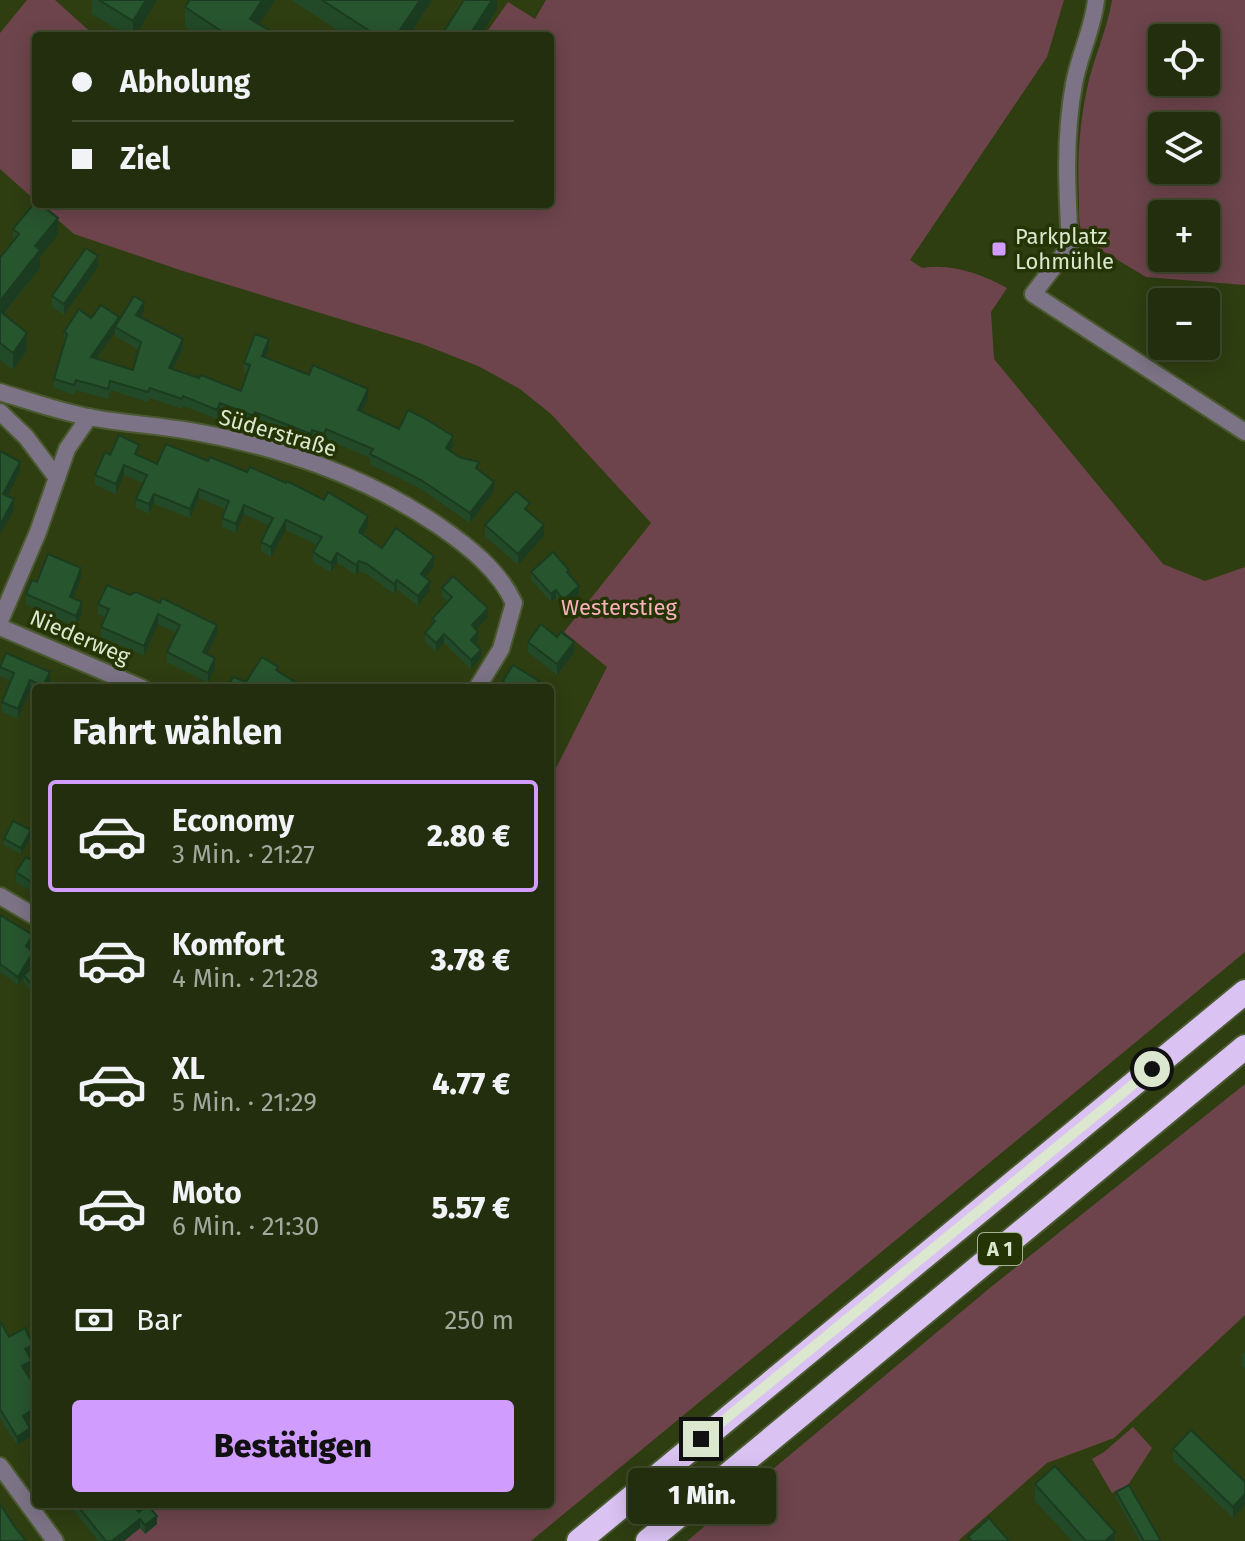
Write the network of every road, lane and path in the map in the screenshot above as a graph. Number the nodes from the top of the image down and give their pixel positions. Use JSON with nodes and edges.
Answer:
{"nodes":[{"id":1,"x":1096,"y":0,"type":"edge"},
{"id":2,"x":0,"y":392,"type":"edge"},
{"id":3,"x":0,"y":412,"type":"edge"},
{"id":4,"x":89,"y":417,"type":"junction"},
{"id":5,"x":1245,"y":432,"type":"edge"},
{"id":6,"x":57,"y":478,"type":"junction"},
{"id":7,"x":0,"y":624,"type":"edge"},
{"id":8,"x":133,"y":684,"type":"edge"},
{"id":9,"x":479,"y":684,"type":"edge"},
{"id":10,"x":0,"y":896,"type":"edge"},
{"id":11,"x":32,"y":915,"type":"edge"},
{"id":12,"x":1245,"y":992,"type":"edge"},
{"id":13,"x":1245,"y":1047,"type":"edge"},
{"id":14,"x":1245,"y":1065,"type":"edge"},
{"id":15,"x":1172,"y":1106,"type":"junction"},
{"id":16,"x":0,"y":1466,"type":"edge"},
{"id":17,"x":55,"y":1541,"type":"edge"},
{"id":18,"x":579,"y":1541,"type":"edge"},
{"id":19,"x":648,"y":1541,"type":"edge"}],
"edges":[{"from":1,"to":5,"type":"street"},
{"from":2,"to":4,"type":"street","name":"Süderstraße"},
{"from":3,"to":6,"type":"street"},
{"from":4,"to":6,"type":"street"},
{"from":4,"to":9,"type":"street","name":"Süderstraße"},
{"from":6,"to":7,"type":"street"},
{"from":7,"to":8,"type":"street","name":"Niederweg"},
{"from":10,"to":11,"type":"street"},
{"from":12,"to":18,"type":"highway","number":"A 1"},
{"from":13,"to":15,"type":"highway","number":"A 1"},
{"from":14,"to":15,"type":"highway"},
{"from":15,"to":19,"type":"highway","number":"A 1"},
{"from":16,"to":17,"type":"street"}]}
